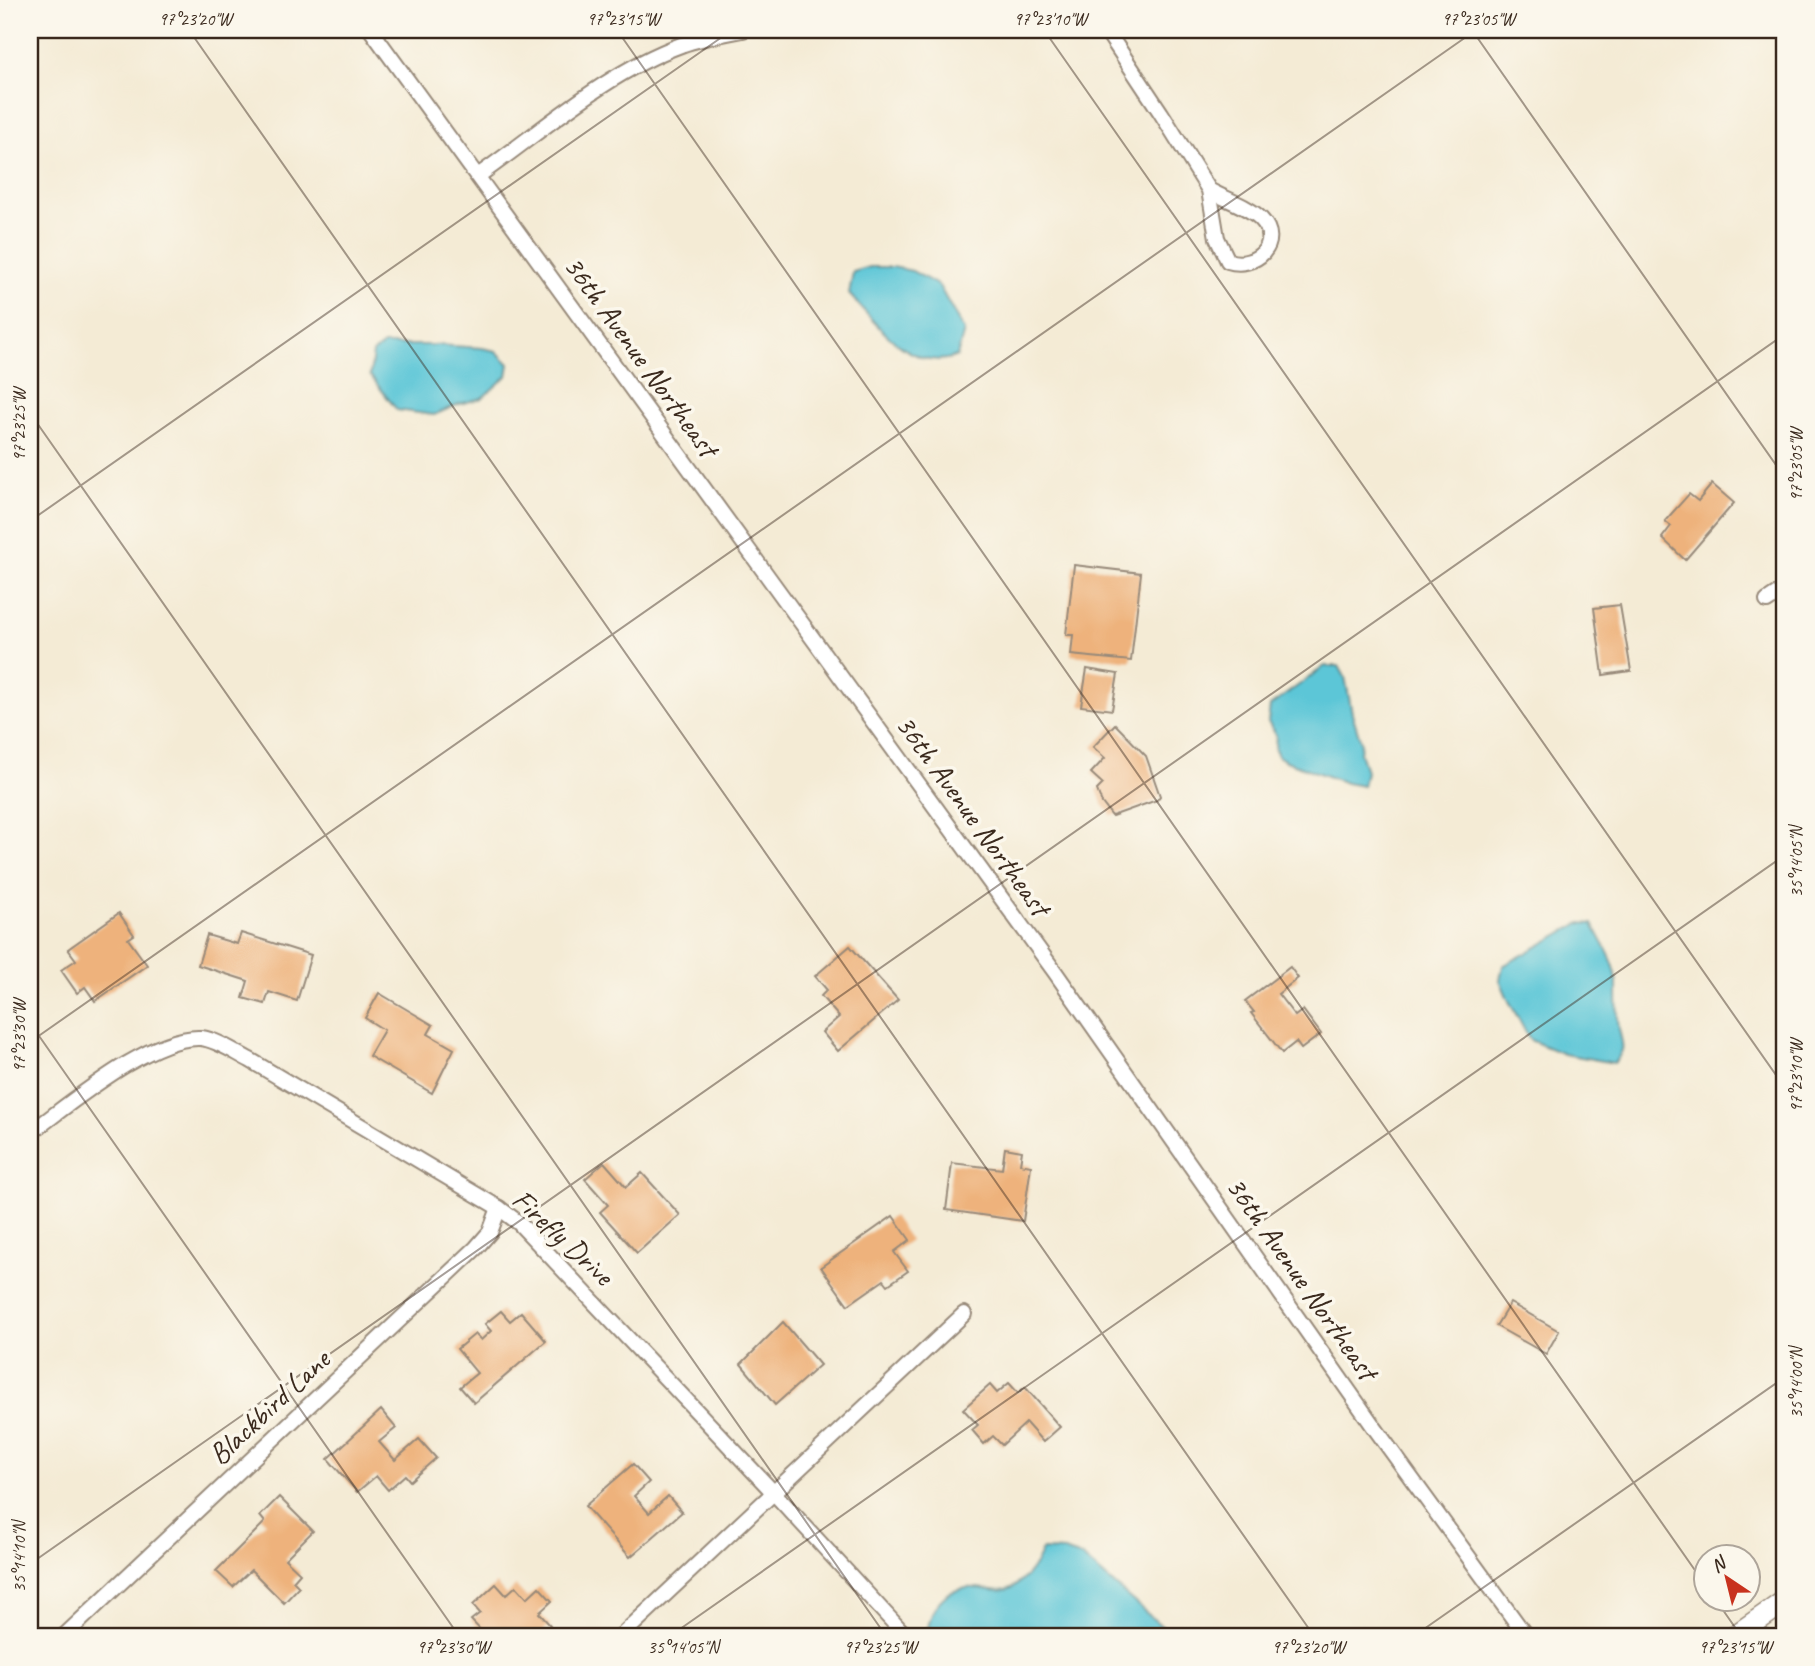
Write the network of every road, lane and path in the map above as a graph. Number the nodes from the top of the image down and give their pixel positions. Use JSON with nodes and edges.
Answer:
{"nodes":[{"id":1,"x":371,"y":30,"type":"edge"},
{"id":2,"x":743,"y":30,"type":"edge"},
{"id":3,"x":1106,"y":30,"type":"edge"},
{"id":4,"x":478,"y":176,"type":"junction"},
{"id":5,"x":1209,"y":190,"type":"junction"},
{"id":6,"x":1785,"y":589,"type":"edge"},
{"id":7,"x":1767,"y":601,"type":"dead end"},
{"id":8,"x":30,"y":1133,"type":"edge"},
{"id":9,"x":499,"y":1208,"type":"junction"},
{"id":10,"x":964,"y":1314,"type":"dead end"},
{"id":11,"x":774,"y":1493,"type":"junction"},
{"id":12,"x":1785,"y":1601,"type":"edge"},
{"id":13,"x":64,"y":1636,"type":"edge"},
{"id":14,"x":621,"y":1636,"type":"edge"},
{"id":15,"x":906,"y":1636,"type":"edge"},
{"id":16,"x":1526,"y":1636,"type":"edge"},
{"id":17,"x":1735,"y":1636,"type":"edge"}],
"edges":[{"from":1,"to":4,"type":"street","name":"36th Avenue Northeast"},
{"from":2,"to":4,"type":"street"},
{"from":3,"to":5,"type":"street"},
{"from":4,"to":16,"type":"street","name":"36th Avenue Northeast"},
{"from":5,"to":5,"type":"street"},
{"from":6,"to":7,"type":"street"},
{"from":8,"to":9,"type":"street","name":"Firefly Drive"},
{"from":9,"to":11,"type":"street","name":"Firefly Drive"},
{"from":9,"to":13,"type":"street","name":"Blackbird Lane"},
{"from":10,"to":11,"type":"street"},
{"from":11,"to":14,"type":"street"},
{"from":11,"to":15,"type":"street","name":"Firefly Drive"},
{"from":12,"to":17,"type":"street"}]}
